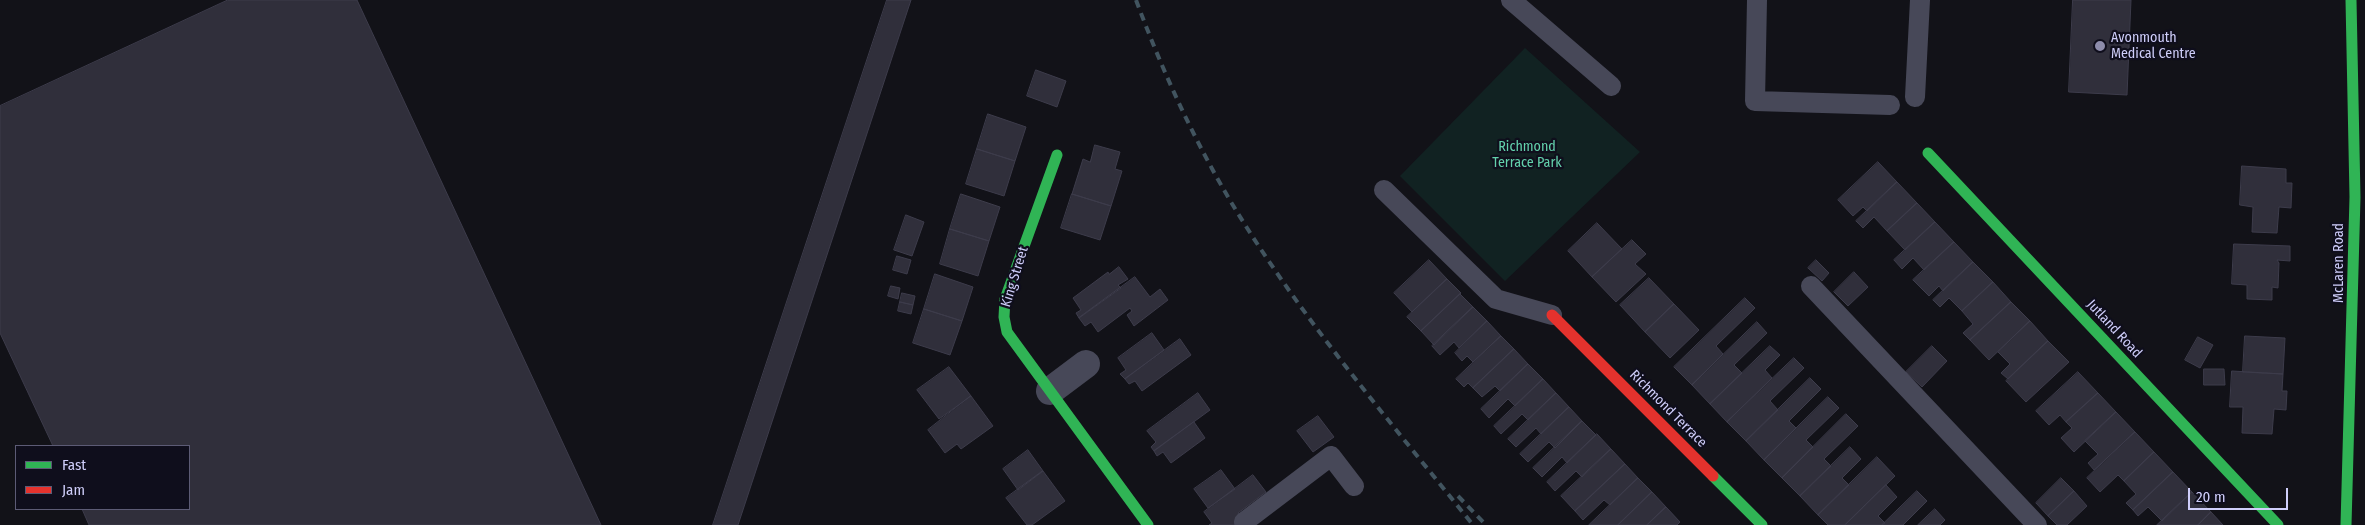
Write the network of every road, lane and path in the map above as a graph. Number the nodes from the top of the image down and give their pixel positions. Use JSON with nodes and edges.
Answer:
{"nodes":[{"id":1,"x":1511,"y":0,"type":"edge"},
{"id":2,"x":1757,"y":0,"type":"edge"},
{"id":3,"x":1920,"y":0,"type":"edge"},
{"id":4,"x":2351,"y":0,"type":"edge"},
{"id":5,"x":1611,"y":86,"type":"dead end"},
{"id":6,"x":1915,"y":97,"type":"dead end"},
{"id":7,"x":1890,"y":105,"type":"dead end"},
{"id":8,"x":1928,"y":153,"type":"dead end"},
{"id":9,"x":1057,"y":154,"type":"dead end"},
{"id":10,"x":1384,"y":190,"type":"dead end"},
{"id":11,"x":1811,"y":286,"type":"dead end"},
{"id":12,"x":1552,"y":315,"type":"joint"},
{"id":13,"x":1086,"y":364,"type":"dead end"},
{"id":14,"x":1050,"y":391,"type":"junction"},
{"id":15,"x":1354,"y":486,"type":"dead end"},
{"id":16,"x":1244,"y":522,"type":"dead end"},
{"id":17,"x":1148,"y":525,"type":"edge"},
{"id":18,"x":1762,"y":525,"type":"edge"},
{"id":19,"x":2037,"y":525,"type":"edge"},
{"id":20,"x":2278,"y":525,"type":"edge"},
{"id":21,"x":2346,"y":525,"type":"edge"}],
"edges":[{"from":1,"to":5,"type":"lane"},
{"from":2,"to":7,"type":"lane"},
{"from":3,"to":6,"type":"lane"},
{"from":4,"to":21,"type":"street","name":"McLaren Road"},
{"from":8,"to":20,"type":"street","name":"Jutland Road"},
{"from":9,"to":14,"type":"street","name":"King Street"},
{"from":10,"to":12,"type":"lane"},
{"from":11,"to":19,"type":"lane"},
{"from":12,"to":18,"type":"street","name":"Richmond Terrace"},
{"from":13,"to":14,"type":"street"},
{"from":14,"to":17,"type":"street","name":"King Street"},
{"from":15,"to":16,"type":"lane"}]}
